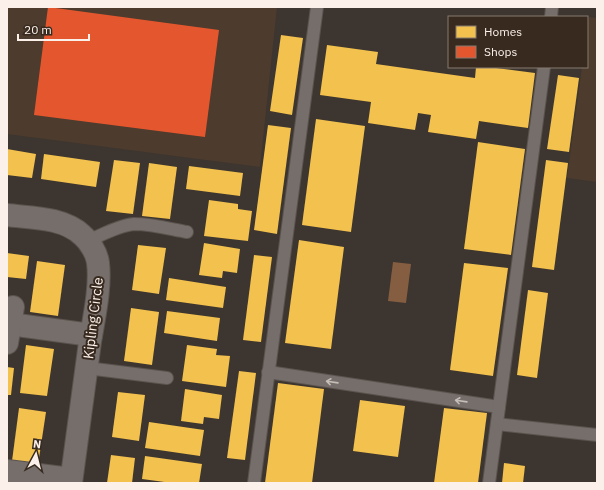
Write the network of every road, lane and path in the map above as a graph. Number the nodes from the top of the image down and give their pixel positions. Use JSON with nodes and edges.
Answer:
{"nodes":[{"id":1,"x":318,"y":7,"type":"edge"},
{"id":2,"x":544,"y":68,"type":"edge"},
{"id":3,"x":7,"y":215,"type":"edge"},
{"id":4,"x":187,"y":232,"type":"dead end"},
{"id":5,"x":88,"y":241,"type":"junction"},
{"id":6,"x":10,"y":325,"type":"edge"},
{"id":7,"x":91,"y":335,"type":"junction"},
{"id":8,"x":87,"y":368,"type":"junction"},
{"id":9,"x":268,"y":372,"type":"junction"},
{"id":10,"x":167,"y":378,"type":"dead end"},
{"id":11,"x":499,"y":406,"type":"junction"},
{"id":12,"x":497,"y":424,"type":"junction"},
{"id":13,"x":597,"y":435,"type":"edge"},
{"id":14,"x":7,"y":471,"type":"edge"},
{"id":15,"x":71,"y":481,"type":"edge"},
{"id":16,"x":254,"y":483,"type":"edge"},
{"id":17,"x":489,"y":483,"type":"edge"}],
"edges":[{"from":1,"to":9,"type":"lane"},
{"from":2,"to":11,"type":"lane"},
{"from":3,"to":5,"type":"street","name":"Kipling Circle"},
{"from":4,"to":5,"type":"lane"},
{"from":5,"to":7,"type":"street","name":"Kipling Circle"},
{"from":6,"to":7,"type":"street"},
{"from":7,"to":8,"type":"street","name":"Kipling Circle"},
{"from":8,"to":10,"type":"lane"},
{"from":8,"to":15,"type":"street","name":"Kipling Circle"},
{"from":11,"to":9,"type":"lane","one_way":true},
{"from":9,"to":16,"type":"lane"},
{"from":11,"to":12,"type":"lane"},
{"from":12,"to":13,"type":"lane"},
{"from":12,"to":17,"type":"lane"},
{"from":14,"to":15,"type":"street"}]}
